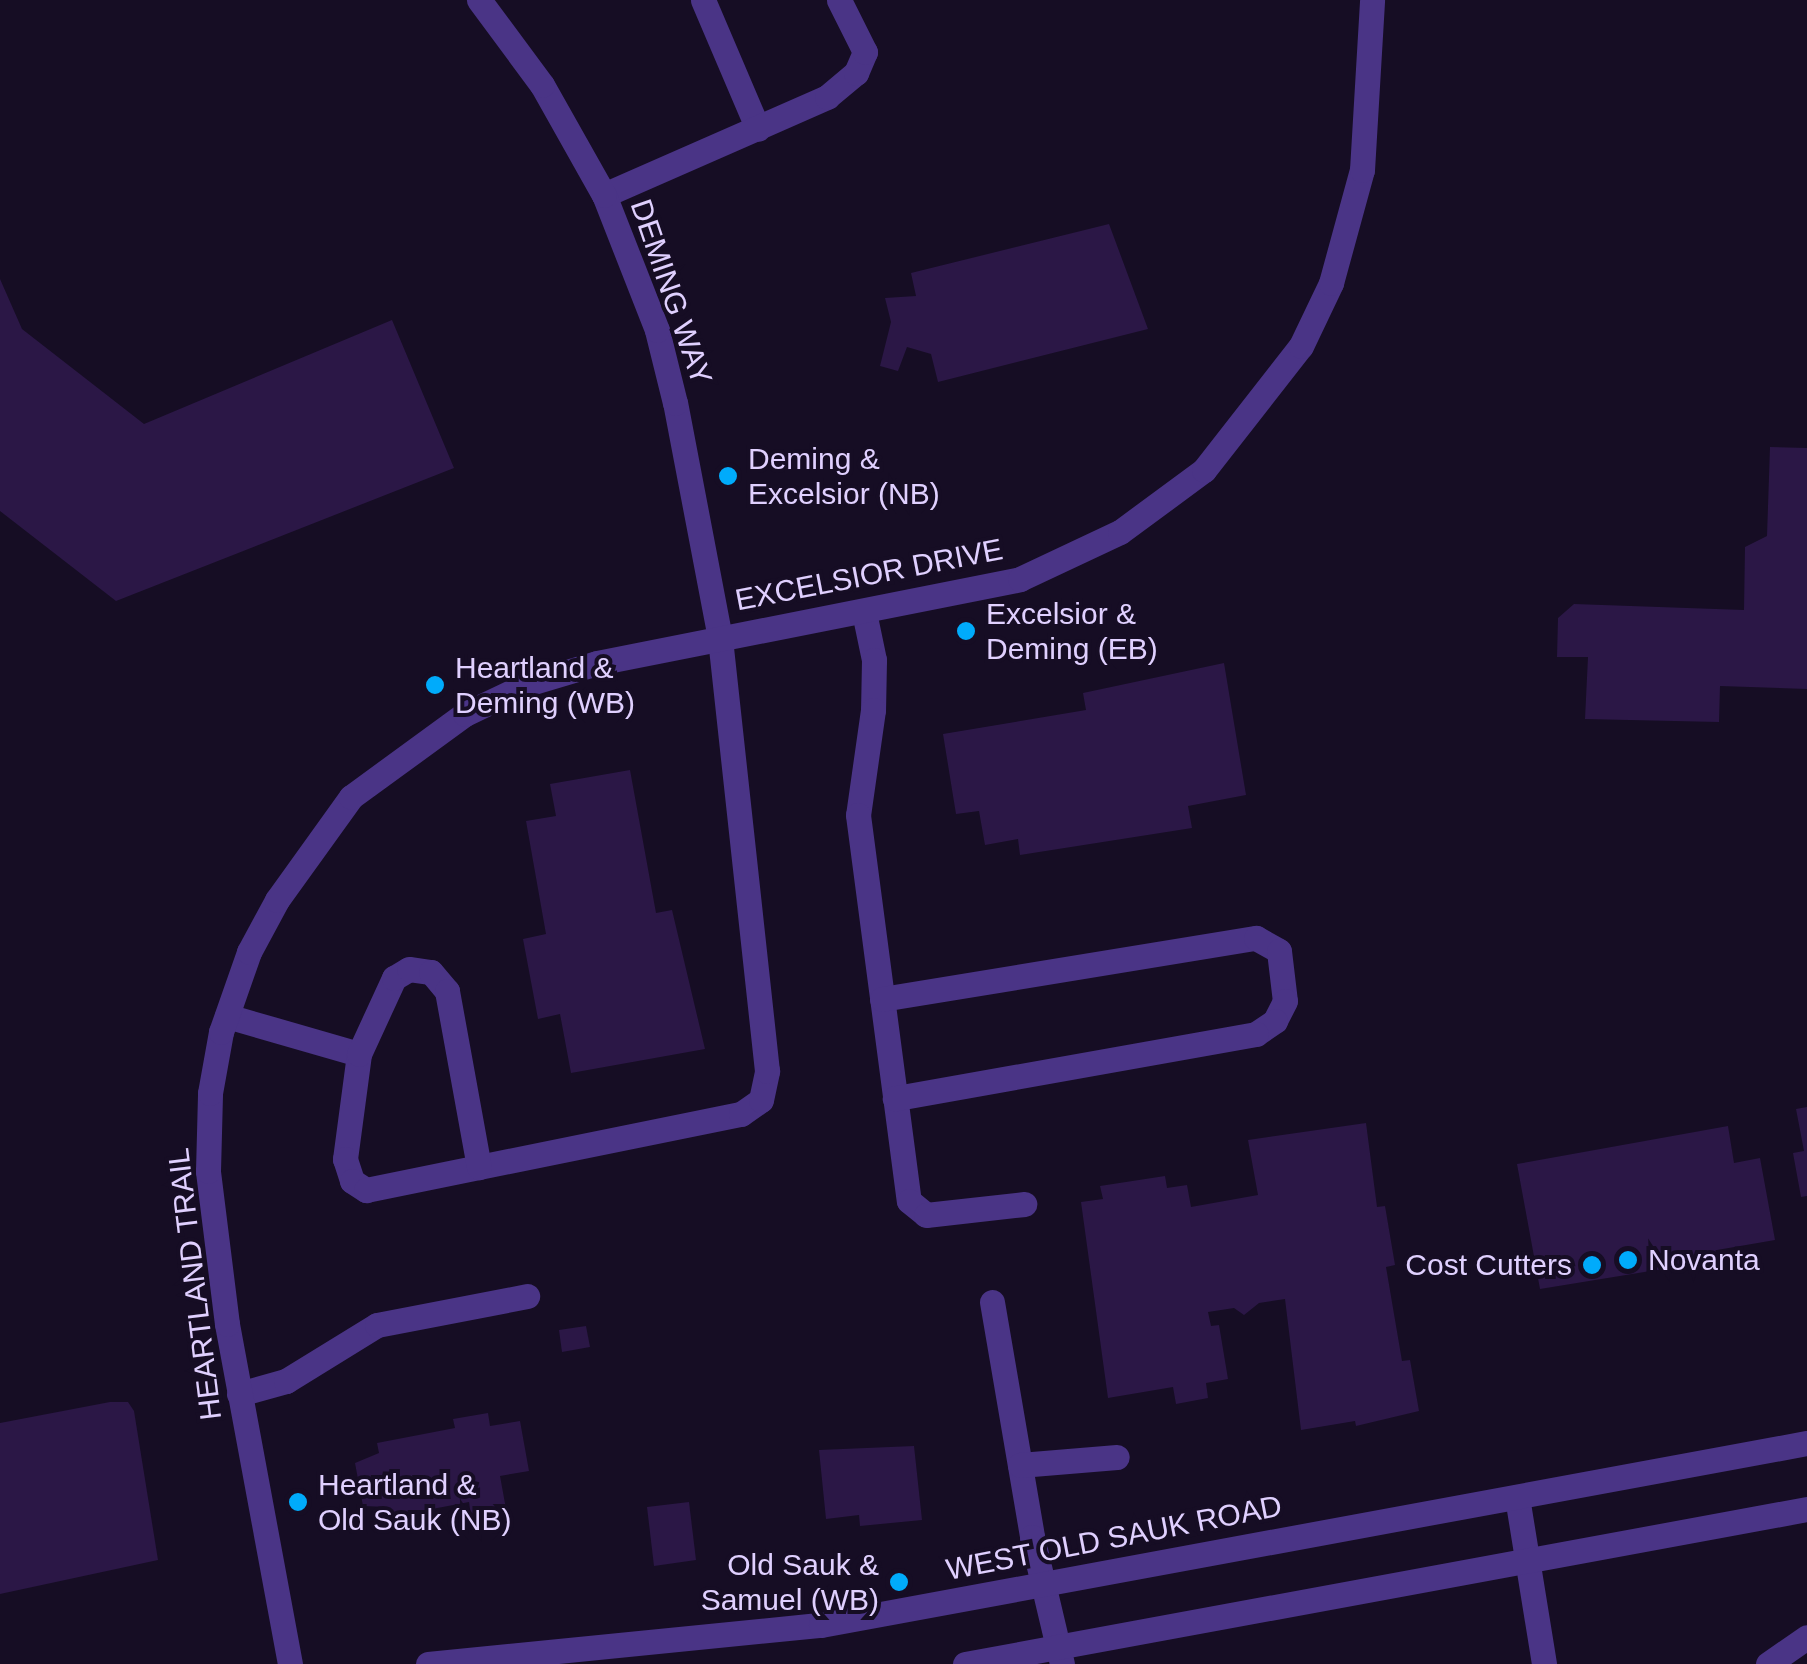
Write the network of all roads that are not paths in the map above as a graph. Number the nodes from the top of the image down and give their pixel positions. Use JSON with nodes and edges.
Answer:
{"nodes":[{"id":1,"x":480,"y":0,"type":"edge"},
{"id":2,"x":703,"y":0,"type":"edge"},
{"id":3,"x":839,"y":0,"type":"edge"},
{"id":4,"x":1372,"y":0,"type":"edge"},
{"id":5,"x":758,"y":129,"type":"junction"},
{"id":6,"x":604,"y":195,"type":"junction"},
{"id":7,"x":864,"y":612,"type":"junction"},
{"id":8,"x":720,"y":638,"type":"junction"},
{"id":9,"x":882,"y":999,"type":"junction"},
{"id":10,"x":227,"y":1016,"type":"junction"},
{"id":11,"x":359,"y":1054,"type":"junction"},
{"id":12,"x":895,"y":1098,"type":"junction"},
{"id":13,"x":479,"y":1167,"type":"junction"},
{"id":14,"x":1024,"y":1204,"type":"dead end"},
{"id":15,"x":527,"y":1296,"type":"dead end"},
{"id":16,"x":992,"y":1302,"type":"dead end"},
{"id":17,"x":239,"y":1394,"type":"junction"},
{"id":18,"x":1807,"y":1443,"type":"edge"},
{"id":19,"x":1118,"y":1458,"type":"dead end"},
{"id":20,"x":1020,"y":1465,"type":"junction"},
{"id":21,"x":1517,"y":1497,"type":"junction"},
{"id":22,"x":1807,"y":1509,"type":"edge"},
{"id":23,"x":1528,"y":1558,"type":"junction"},
{"id":24,"x":1045,"y":1583,"type":"junction"},
{"id":25,"x":1807,"y":1637,"type":"edge"},
{"id":26,"x":1060,"y":1656,"type":"edge"},
{"id":27,"x":290,"y":1664,"type":"edge"},
{"id":28,"x":428,"y":1664,"type":"edge"},
{"id":29,"x":965,"y":1664,"type":"edge"},
{"id":30,"x":1544,"y":1664,"type":"edge"},
{"id":31,"x":1768,"y":1664,"type":"edge"}],
"edges":[{"from":1,"to":6,"type":"street","name":"DEMING WAY"},
{"from":2,"to":5,"type":"street"},
{"from":3,"to":5,"type":"street"},
{"from":4,"to":7,"type":"street","name":"EXCELSIOR DRIVE"},
{"from":5,"to":6,"type":"street"},
{"from":6,"to":8,"type":"street","name":"DEMING WAY"},
{"from":7,"to":8,"type":"street","name":"EXCELSIOR DRIVE"},
{"from":7,"to":9,"type":"street"},
{"from":8,"to":10,"type":"street","name":"HEARTLAND TRAIL"},
{"from":8,"to":13,"type":"street","name":"DEMING WAY"},
{"from":9,"to":12,"type":"street"},
{"from":9,"to":12,"type":"street"},
{"from":10,"to":11,"type":"street"},
{"from":10,"to":17,"type":"street","name":"HEARTLAND TRAIL"},
{"from":11,"to":13,"type":"street","name":"DEMING WAY"},
{"from":11,"to":13,"type":"street"},
{"from":12,"to":14,"type":"street"},
{"from":15,"to":17,"type":"street"},
{"from":16,"to":20,"type":"street"},
{"from":17,"to":27,"type":"street","name":"HEARTLAND TRAIL"},
{"from":18,"to":21,"type":"street","name":"WEST OLD SAUK ROAD"},
{"from":19,"to":20,"type":"street"},
{"from":20,"to":24,"type":"street"},
{"from":21,"to":23,"type":"street"},
{"from":21,"to":24,"type":"street","name":"WEST OLD SAUK ROAD"},
{"from":22,"to":23,"type":"street"},
{"from":23,"to":26,"type":"street"},
{"from":23,"to":30,"type":"street"},
{"from":24,"to":26,"type":"street"},
{"from":24,"to":28,"type":"street","name":"WEST OLD SAUK ROAD"},
{"from":25,"to":31,"type":"street"},
{"from":26,"to":29,"type":"street"}]}
